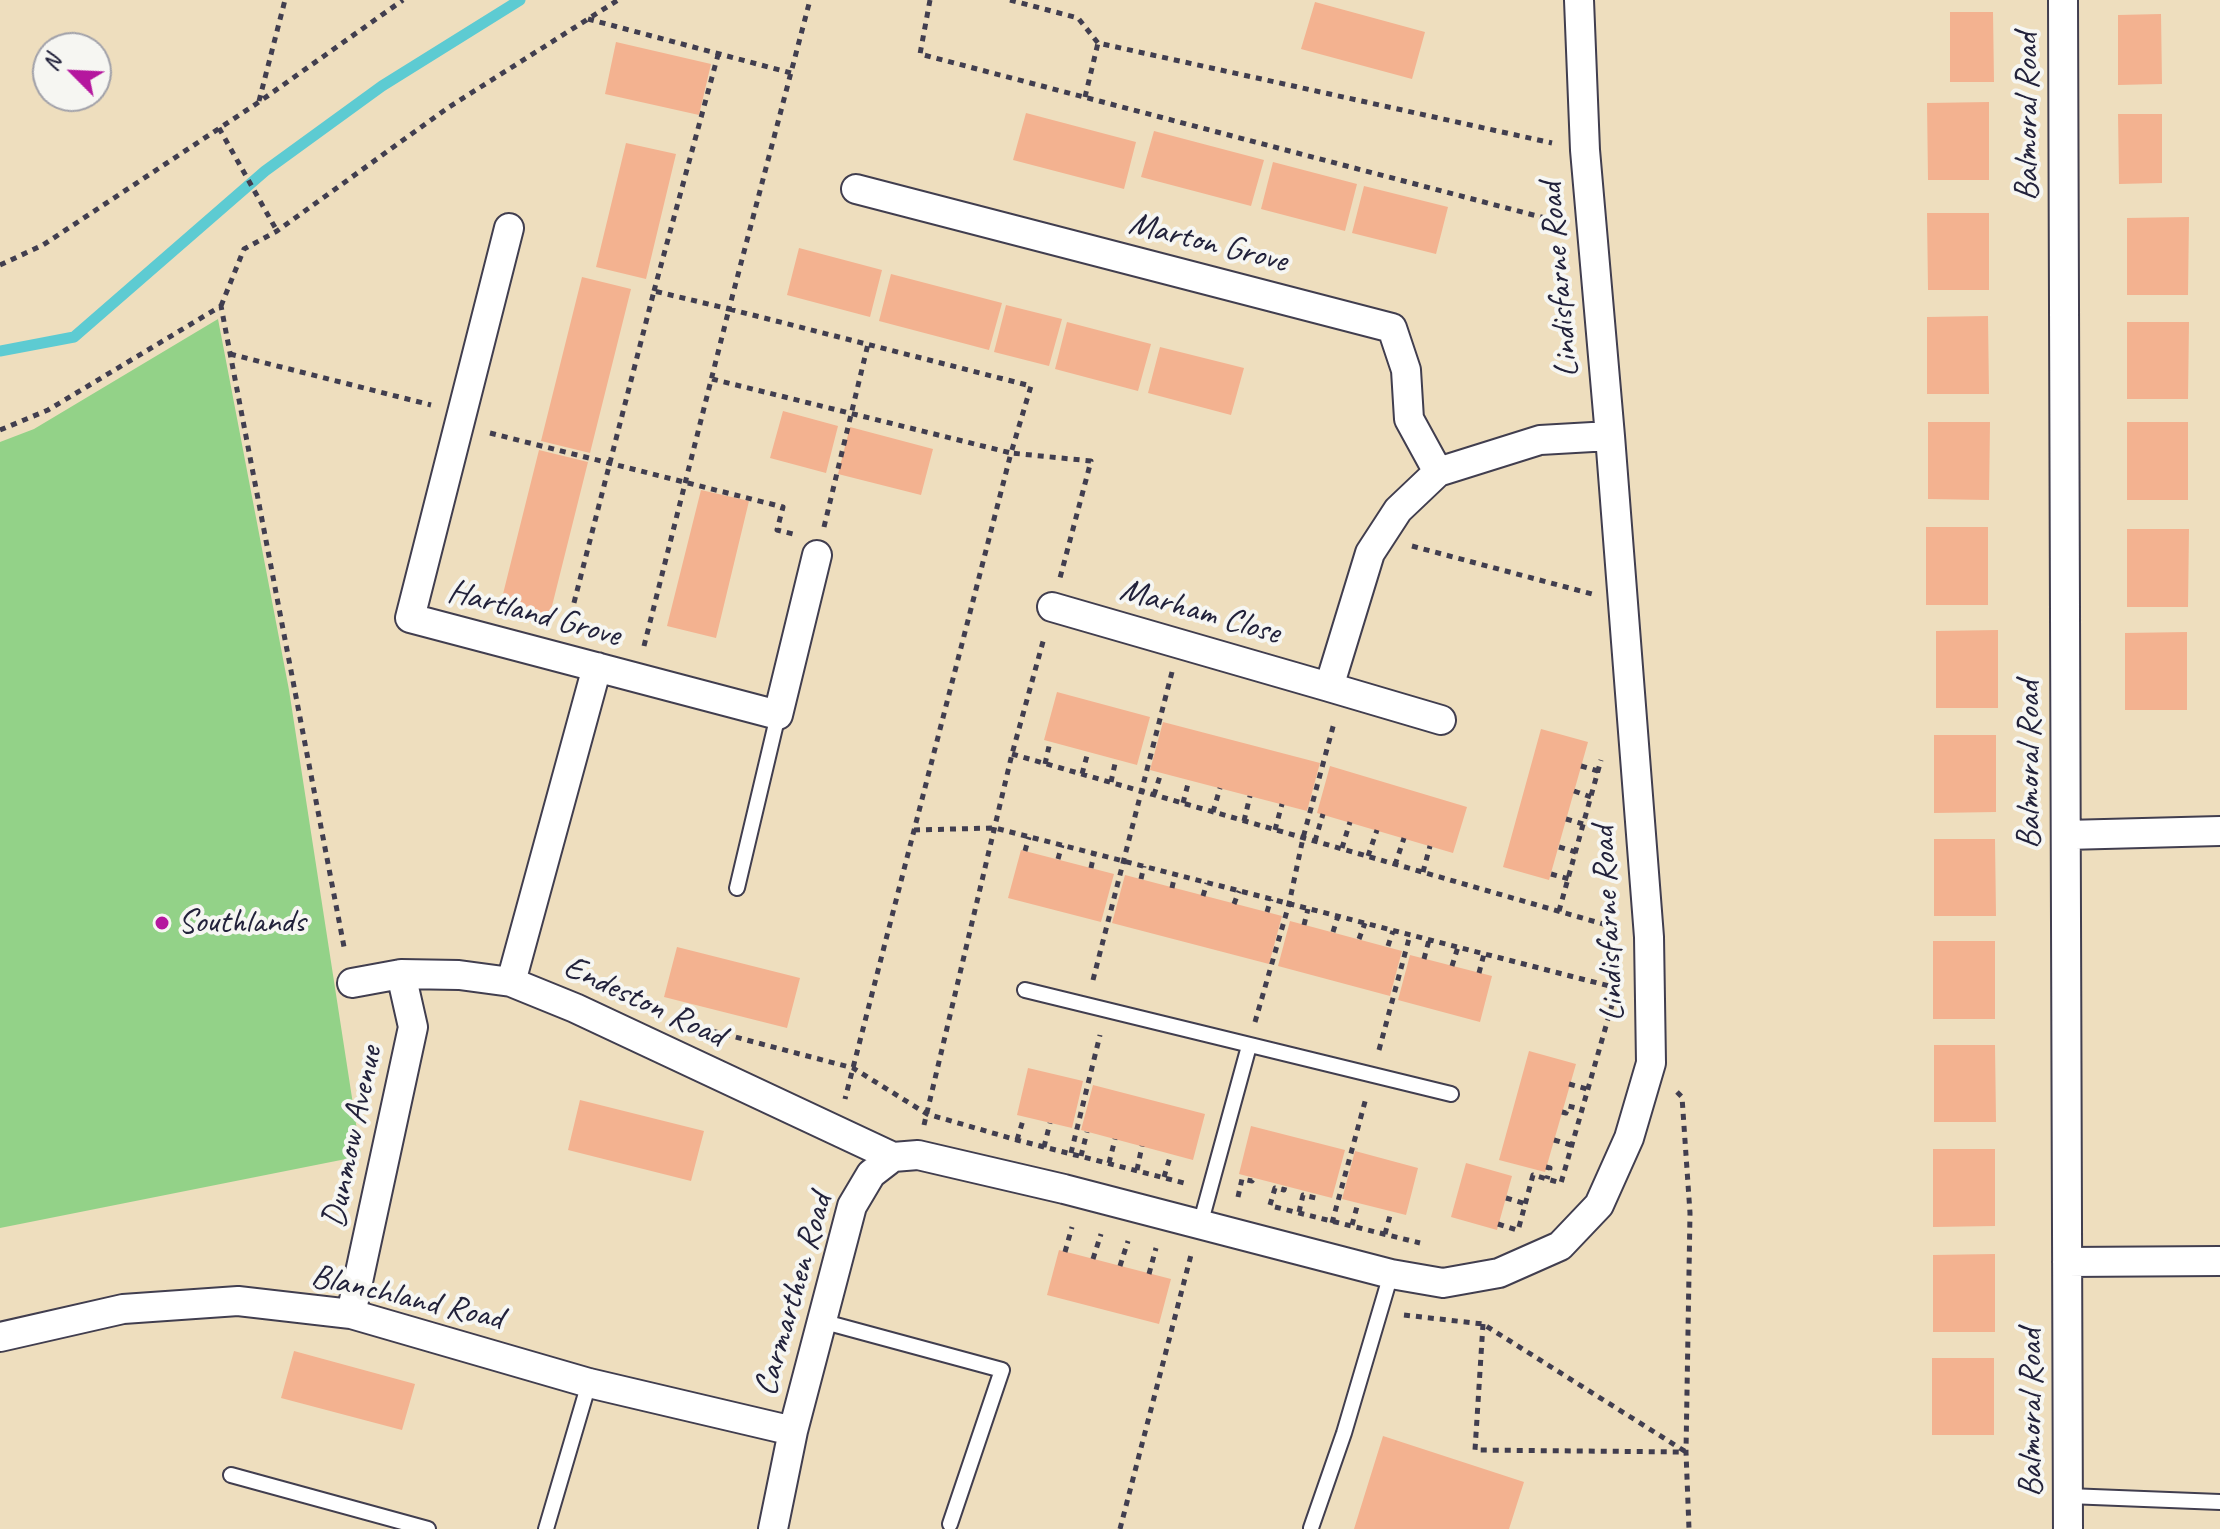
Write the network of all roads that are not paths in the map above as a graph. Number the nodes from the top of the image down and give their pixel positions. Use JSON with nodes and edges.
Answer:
{"nodes":[{"id":1,"x":1579,"y":0,"type":"edge"},
{"id":2,"x":2063,"y":0,"type":"edge"},
{"id":3,"x":856,"y":189,"type":"dead end"},
{"id":4,"x":509,"y":228,"type":"dead end"},
{"id":5,"x":1610,"y":436,"type":"junction"},
{"id":6,"x":1438,"y":472,"type":"junction"},
{"id":7,"x":819,"y":547,"type":"road end"},
{"id":8,"x":1052,"y":607,"type":"road end"},
{"id":9,"x":597,"y":667,"type":"junction"},
{"id":10,"x":1336,"y":689,"type":"junction"},
{"id":11,"x":778,"y":715,"type":"junction"},
{"id":12,"x":1441,"y":720,"type":"dead end"},
{"id":13,"x":2220,"y":831,"type":"edge"},
{"id":14,"x":2066,"y":835,"type":"junction"},
{"id":15,"x":737,"y":888,"type":"dead end"},
{"id":16,"x":401,"y":974,"type":"junction"},
{"id":17,"x":511,"y":982,"type":"junction"},
{"id":18,"x":352,"y":983,"type":"road end"},
{"id":19,"x":1025,"y":990,"type":"dead end"},
{"id":20,"x":1249,"y":1046,"type":"junction"},
{"id":21,"x":1451,"y":1094,"type":"dead end"},
{"id":22,"x":906,"y":1156,"type":"junction"},
{"id":23,"x":1200,"y":1225,"type":"junction"},
{"id":24,"x":2220,"y":1261,"type":"edge"},
{"id":25,"x":2067,"y":1262,"type":"junction"},
{"id":26,"x":1391,"y":1274,"type":"junction"},
{"id":27,"x":351,"y":1314,"type":"junction"},
{"id":28,"x":821,"y":1321,"type":"junction"},
{"id":29,"x":0,"y":1337,"type":"edge"},
{"id":30,"x":589,"y":1383,"type":"junction"},
{"id":31,"x":793,"y":1431,"type":"junction"},
{"id":32,"x":231,"y":1475,"type":"dead end"},
{"id":33,"x":2068,"y":1496,"type":"junction"},
{"id":34,"x":2220,"y":1502,"type":"edge"},
{"id":35,"x":950,"y":1524,"type":"dead end"},
{"id":36,"x":1311,"y":1528,"type":"edge"},
{"id":37,"x":428,"y":1529,"type":"edge"},
{"id":38,"x":546,"y":1529,"type":"edge"},
{"id":39,"x":773,"y":1529,"type":"edge"},
{"id":40,"x":2068,"y":1529,"type":"edge"}],
"edges":[{"from":1,"to":5,"type":"street","name":"Lindisfarne Road"},
{"from":2,"to":14,"type":"street","name":"Balmoral Road"},
{"from":3,"to":6,"type":"street","name":"Marton Grove"},
{"from":4,"to":9,"type":"street","name":"Hartland Grove"},
{"from":5,"to":6,"type":"street"},
{"from":5,"to":26,"type":"street","name":"Lindisfarne Road"},
{"from":6,"to":10,"type":"street"},
{"from":7,"to":11,"type":"street"},
{"from":8,"to":10,"type":"street","name":"Marham Close"},
{"from":9,"to":11,"type":"street","name":"Hartland Grove"},
{"from":9,"to":17,"type":"street"},
{"from":10,"to":12,"type":"street","name":"Marham Close"},
{"from":11,"to":15,"type":"lane"},
{"from":13,"to":14,"type":"street"},
{"from":14,"to":25,"type":"street","name":"Balmoral Road"},
{"from":16,"to":17,"type":"street","name":"Endeston Road"},
{"from":16,"to":18,"type":"street","name":"Endeston Road"},
{"from":16,"to":27,"type":"street","name":"Dunmow Avenue"},
{"from":17,"to":22,"type":"street","name":"Endeston Road"},
{"from":19,"to":20,"type":"lane"},
{"from":20,"to":21,"type":"lane"},
{"from":20,"to":23,"type":"lane"},
{"from":22,"to":23,"type":"street","name":"Lindisfarne Road"},
{"from":22,"to":28,"type":"street","name":"Carmarthen Road"},
{"from":23,"to":26,"type":"street","name":"Lindisfarne Road"},
{"from":24,"to":25,"type":"street"},
{"from":25,"to":33,"type":"street","name":"Balmoral Road"},
{"from":26,"to":36,"type":"lane"},
{"from":27,"to":29,"type":"street","name":"Blanchland Road"},
{"from":27,"to":30,"type":"street","name":"Blanchland Road"},
{"from":28,"to":31,"type":"street","name":"Carmarthen Road"},
{"from":28,"to":35,"type":"lane"},
{"from":30,"to":31,"type":"street","name":"Blanchland Road"},
{"from":30,"to":38,"type":"lane"},
{"from":31,"to":39,"type":"street","name":"Carmarthen Road"},
{"from":32,"to":37,"type":"lane"},
{"from":33,"to":34,"type":"lane"},
{"from":33,"to":40,"type":"street","name":"Balmoral Road"}]}
